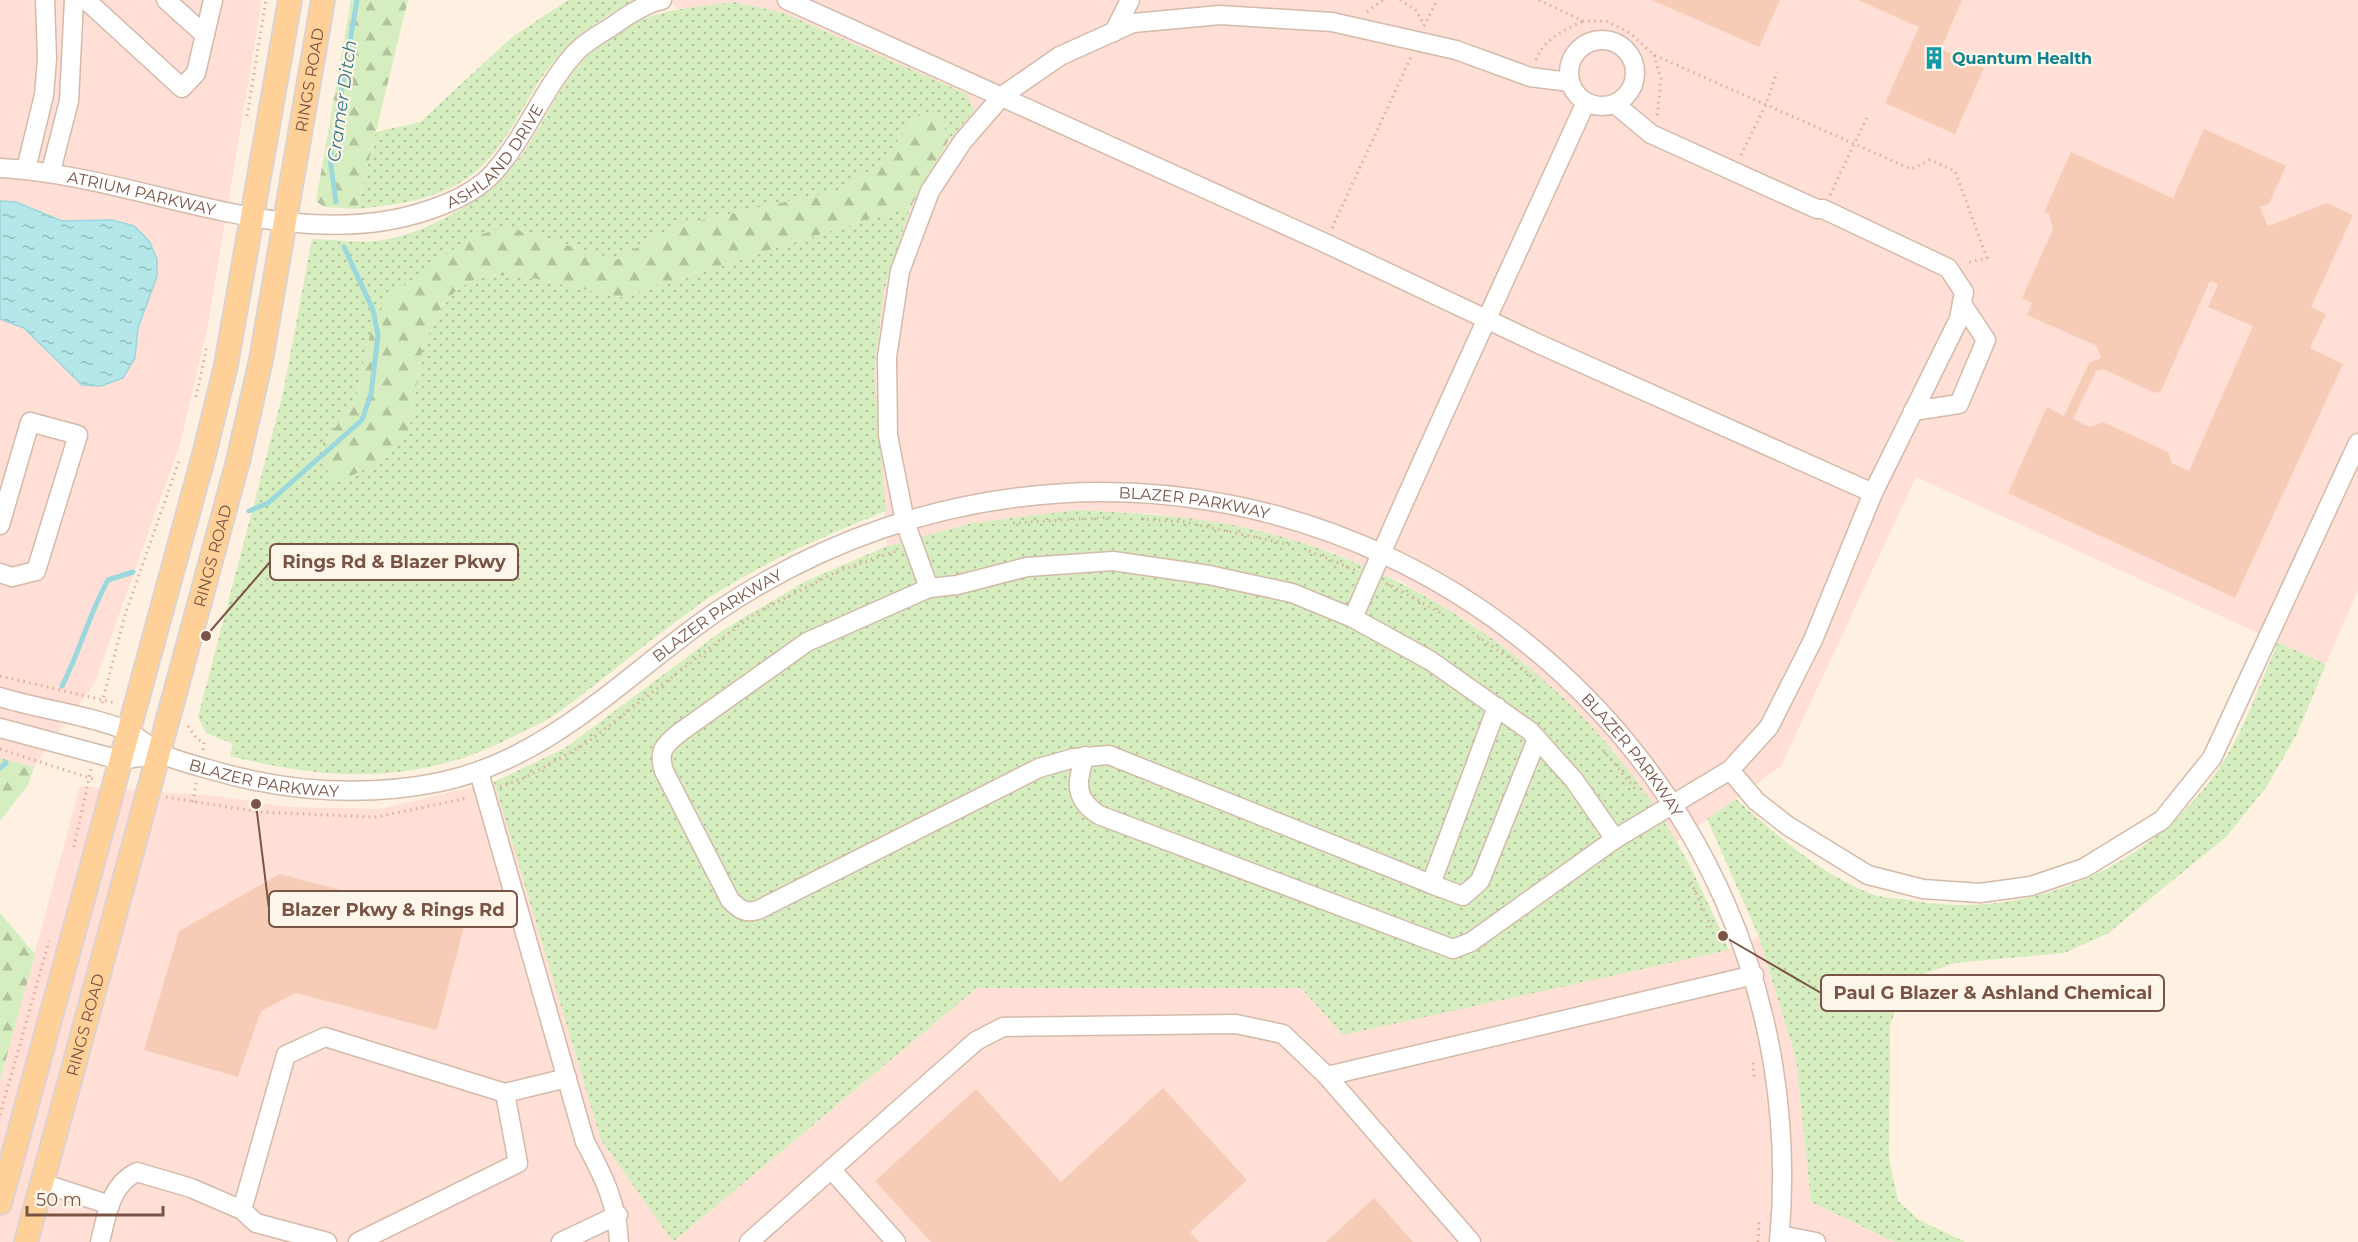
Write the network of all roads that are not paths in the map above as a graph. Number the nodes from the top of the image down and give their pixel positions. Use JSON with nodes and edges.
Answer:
{"nodes":[{"id":1,"x":45,"y":0,"type":"edge"},
{"id":2,"x":74,"y":0,"type":"edge"},
{"id":3,"x":86,"y":0,"type":"edge"},
{"id":4,"x":166,"y":0,"type":"edge"},
{"id":5,"x":213,"y":0,"type":"edge"},
{"id":6,"x":290,"y":0,"type":"edge"},
{"id":7,"x":323,"y":0,"type":"edge"},
{"id":8,"x":662,"y":0,"type":"edge"},
{"id":9,"x":787,"y":0,"type":"edge"},
{"id":10,"x":1130,"y":0,"type":"edge"},
{"id":11,"x":1114,"y":32,"type":"junction"},
{"id":12,"x":205,"y":35,"type":"junction"},
{"id":13,"x":1570,"y":82,"type":"junction"},
{"id":14,"x":1002,"y":96,"type":"junction"},
{"id":15,"x":1586,"y":102,"type":"junction"},
{"id":16,"x":1615,"y":104,"type":"junction"},
{"id":17,"x":0,"y":168,"type":"edge"},
{"id":18,"x":26,"y":169,"type":"junction"},
{"id":19,"x":51,"y":171,"type":"junction"},
{"id":20,"x":252,"y":217,"type":"junction"},
{"id":21,"x":284,"y":220,"type":"junction"},
{"id":22,"x":1962,"y":304,"type":"junction"},
{"id":23,"x":1488,"y":319,"type":"junction"},
{"id":24,"x":1913,"y":411,"type":"junction"},
{"id":25,"x":2358,"y":443,"type":"edge"},
{"id":26,"x":1873,"y":493,"type":"junction"},
{"id":27,"x":905,"y":522,"type":"junction"},
{"id":28,"x":0,"y":525,"type":"edge"},
{"id":29,"x":1381,"y":554,"type":"junction"},
{"id":30,"x":0,"y":573,"type":"edge"},
{"id":31,"x":929,"y":588,"type":"junction"},
{"id":32,"x":1353,"y":618,"type":"junction"},
{"id":33,"x":0,"y":697,"type":"edge"},
{"id":34,"x":1497,"y":707,"type":"junction"},
{"id":35,"x":0,"y":729,"type":"edge"},
{"id":36,"x":128,"y":731,"type":"junction"},
{"id":37,"x":1537,"y":739,"type":"junction"},
{"id":38,"x":159,"y":754,"type":"junction"},
{"id":39,"x":1085,"y":756,"type":"junction"},
{"id":40,"x":120,"y":760,"type":"junction"},
{"id":41,"x":1730,"y":770,"type":"junction"},
{"id":42,"x":478,"y":772,"type":"junction"},
{"id":43,"x":1672,"y":804,"type":"junction"},
{"id":44,"x":1615,"y":838,"type":"junction"},
{"id":45,"x":1431,"y":884,"type":"junction"},
{"id":46,"x":1754,"y":975,"type":"junction"},
{"id":47,"x":1327,"y":1076,"type":"junction"},
{"id":48,"x":567,"y":1078,"type":"junction"},
{"id":49,"x":505,"y":1093,"type":"junction"},
{"id":50,"x":831,"y":1169,"type":"junction"},
{"id":51,"x":42,"y":1184,"type":"junction"},
{"id":52,"x":0,"y":1203,"type":"edge"},
{"id":53,"x":110,"y":1205,"type":"junction"},
{"id":54,"x":242,"y":1210,"type":"junction"},
{"id":55,"x":618,"y":1215,"type":"junction"},
{"id":56,"x":1780,"y":1238,"type":"edge"},
{"id":57,"x":26,"y":1242,"type":"edge"},
{"id":58,"x":100,"y":1242,"type":"edge"},
{"id":59,"x":327,"y":1242,"type":"edge"},
{"id":60,"x":358,"y":1242,"type":"edge"},
{"id":61,"x":561,"y":1242,"type":"edge"},
{"id":62,"x":619,"y":1242,"type":"edge"},
{"id":63,"x":748,"y":1242,"type":"edge"},
{"id":64,"x":896,"y":1242,"type":"edge"},
{"id":65,"x":1471,"y":1242,"type":"edge"},
{"id":66,"x":1816,"y":1242,"type":"edge"}],
"edges":[{"from":1,"to":18,"type":"street"},
{"from":2,"to":19,"type":"street"},
{"from":3,"to":12,"type":"street"},
{"from":4,"to":12,"type":"street"},
{"from":5,"to":12,"type":"street"},
{"from":6,"to":20,"type":"main road","name":"RINGS ROAD"},
{"from":7,"to":21,"type":"main road","name":"RINGS ROAD"},
{"from":8,"to":21,"type":"street","name":"ASHLAND DRIVE"},
{"from":9,"to":14,"type":"street"},
{"from":10,"to":11,"type":"street"},
{"from":11,"to":13,"type":"street"},
{"from":11,"to":14,"type":"street"},
{"from":13,"to":15,"type":"street"},
{"from":13,"to":16,"type":"street"},
{"from":14,"to":23,"type":"street"},
{"from":14,"to":27,"type":"street"},
{"from":15,"to":16,"type":"street"},
{"from":15,"to":23,"type":"street"},
{"from":16,"to":22,"type":"street"},
{"from":17,"to":18,"type":"street","name":"ATRIUM PARKWAY"},
{"from":18,"to":19,"type":"street","name":"ATRIUM PARKWAY"},
{"from":19,"to":20,"type":"street","name":"ATRIUM PARKWAY"},
{"from":20,"to":21,"type":"street","name":"ATRIUM PARKWAY"},
{"from":20,"to":36,"type":"main road","name":"RINGS ROAD"},
{"from":21,"to":38,"type":"main road","name":"RINGS ROAD"},
{"from":22,"to":24,"type":"street"},
{"from":22,"to":24,"type":"street"},
{"from":23,"to":26,"type":"street"},
{"from":23,"to":29,"type":"street"},
{"from":24,"to":26,"type":"street"},
{"from":25,"to":41,"type":"street"},
{"from":26,"to":41,"type":"street"},
{"from":27,"to":29,"type":"street","name":"BLAZER PARKWAY"},
{"from":27,"to":31,"type":"street"},
{"from":27,"to":42,"type":"street","name":"BLAZER PARKWAY"},
{"from":28,"to":30,"type":"street"},
{"from":29,"to":32,"type":"street"},
{"from":29,"to":43,"type":"street","name":"BLAZER PARKWAY"},
{"from":31,"to":32,"type":"street"},
{"from":31,"to":39,"type":"street"},
{"from":32,"to":34,"type":"street"},
{"from":33,"to":36,"type":"street","name":"BLAZER PARKWAY"},
{"from":34,"to":37,"type":"street"},
{"from":34,"to":45,"type":"street"},
{"from":35,"to":40,"type":"street","name":"BLAZER PARKWAY"},
{"from":36,"to":38,"type":"street","name":"BLAZER PARKWAY"},
{"from":36,"to":40,"type":"main road","name":"RINGS ROAD"},
{"from":37,"to":44,"type":"street"},
{"from":37,"to":45,"type":"street"},
{"from":38,"to":40,"type":"street","name":"BLAZER PARKWAY"},
{"from":38,"to":42,"type":"street","name":"BLAZER PARKWAY"},
{"from":38,"to":51,"type":"main road","name":"RINGS ROAD"},
{"from":39,"to":44,"type":"street"},
{"from":39,"to":45,"type":"street"},
{"from":40,"to":52,"type":"main road","name":"RINGS ROAD"},
{"from":41,"to":43,"type":"street"},
{"from":42,"to":48,"type":"street"},
{"from":43,"to":44,"type":"street"},
{"from":43,"to":46,"type":"street","name":"BLAZER PARKWAY"},
{"from":46,"to":47,"type":"street"},
{"from":46,"to":56,"type":"street","name":"BLAZER PARKWAY"},
{"from":47,"to":50,"type":"street"},
{"from":47,"to":65,"type":"street"},
{"from":48,"to":49,"type":"street"},
{"from":48,"to":55,"type":"street"},
{"from":49,"to":54,"type":"street"},
{"from":49,"to":60,"type":"street"},
{"from":50,"to":63,"type":"street"},
{"from":50,"to":64,"type":"street"},
{"from":51,"to":53,"type":"street"},
{"from":51,"to":57,"type":"main road","name":"RINGS ROAD"},
{"from":53,"to":54,"type":"street"},
{"from":53,"to":58,"type":"street"},
{"from":54,"to":59,"type":"street"},
{"from":55,"to":61,"type":"street"},
{"from":55,"to":62,"type":"street"},
{"from":56,"to":66,"type":"street"}]}
